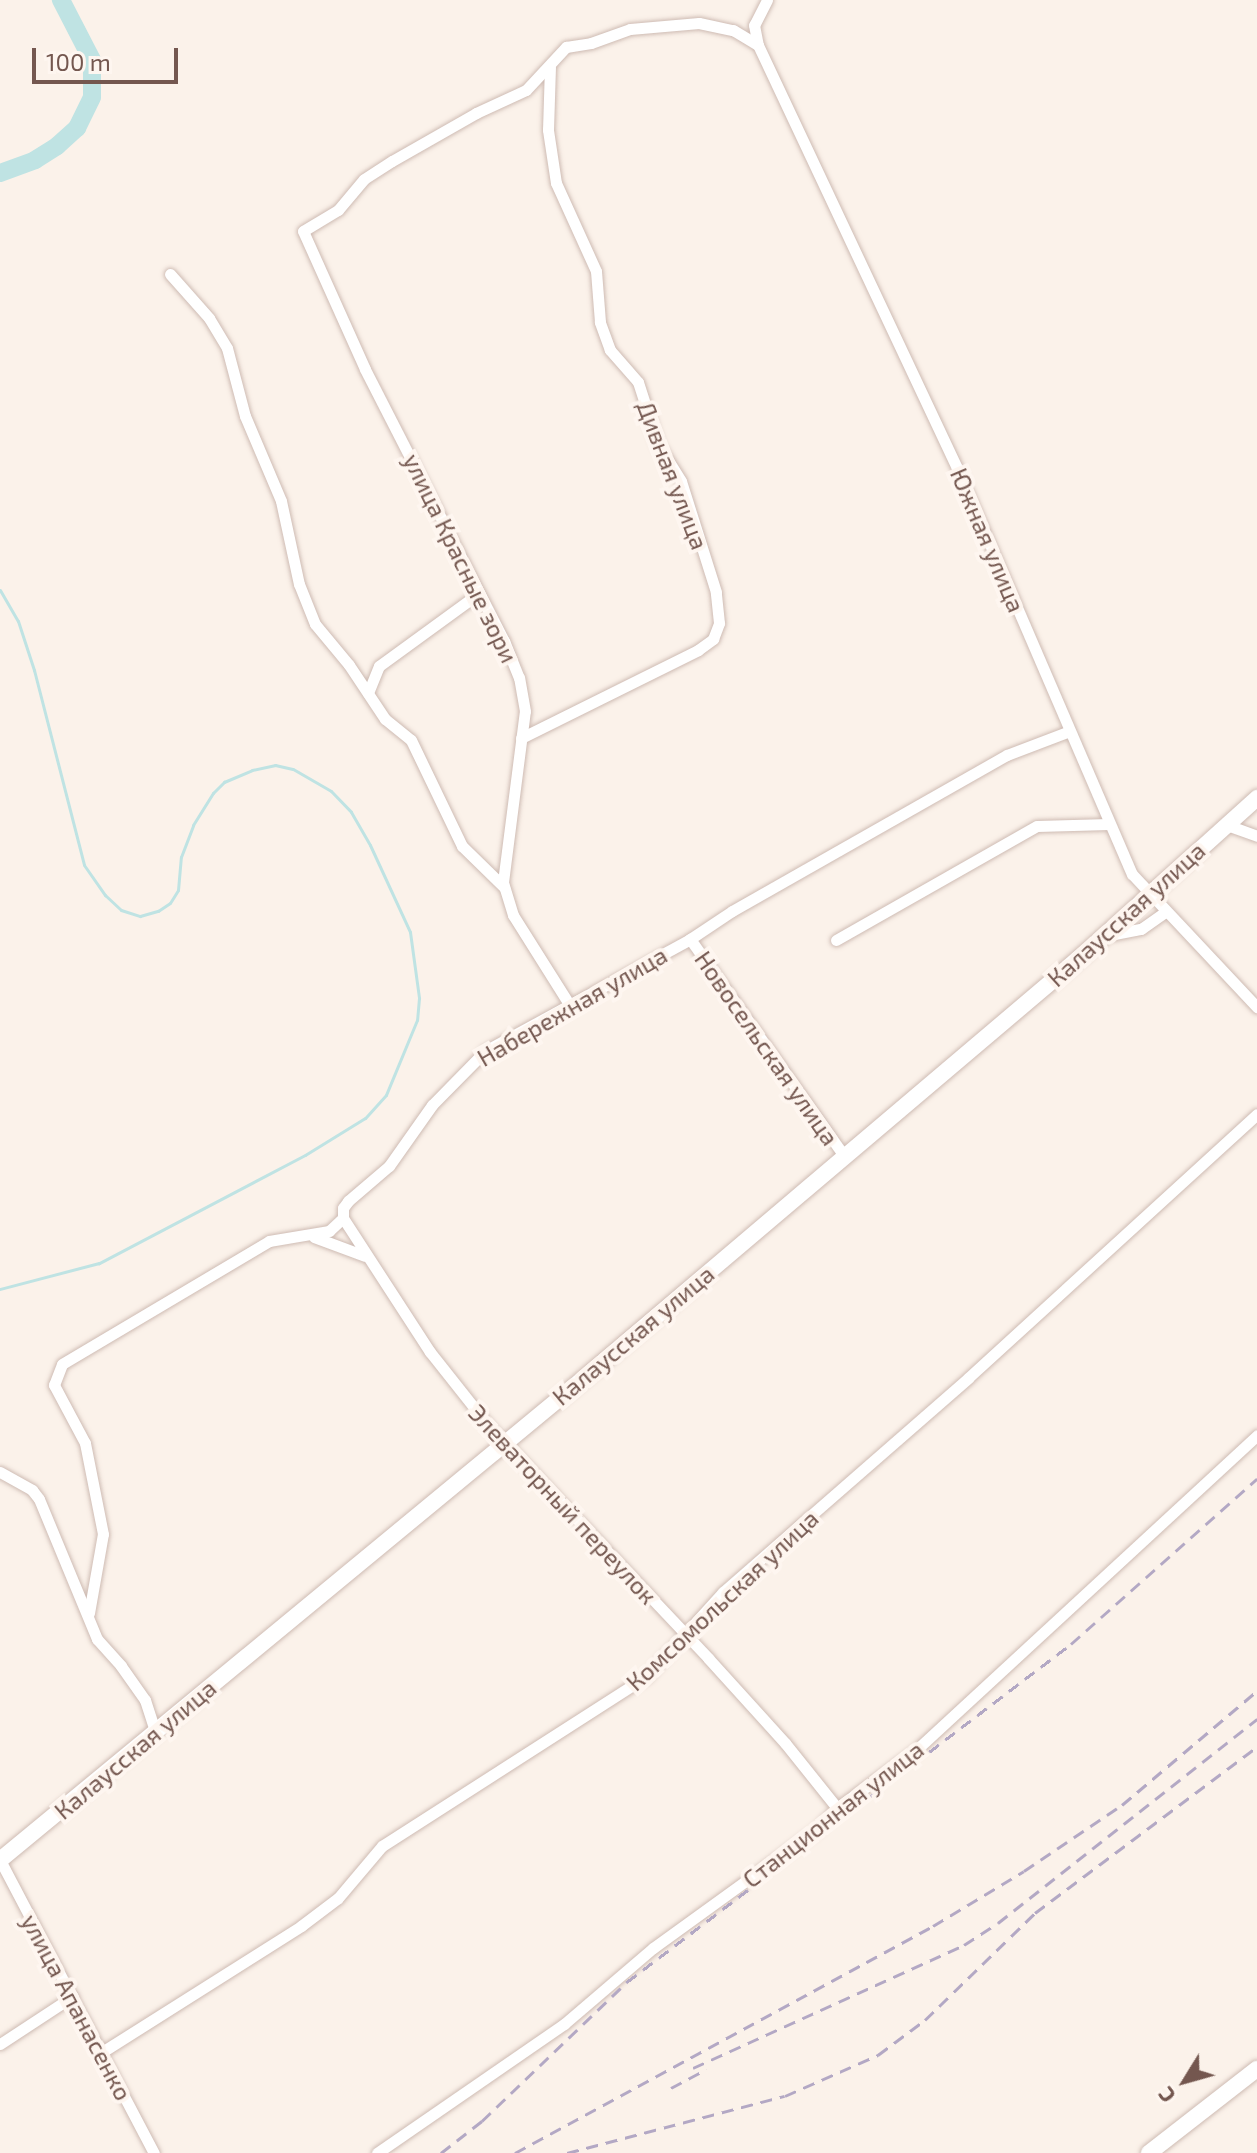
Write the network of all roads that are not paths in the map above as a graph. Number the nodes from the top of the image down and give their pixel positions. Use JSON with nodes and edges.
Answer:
{"nodes":[{"id":1,"x":767,"y":0,"type":"edge"},
{"id":2,"x":758,"y":45,"type":"junction"},
{"id":3,"x":550,"y":67,"type":"junction"},
{"id":4,"x":170,"y":274,"type":"dead end"},
{"id":5,"x":479,"y":593,"type":"junction"},
{"id":6,"x":368,"y":693,"type":"junction"},
{"id":7,"x":525,"y":711,"type":"junction"},
{"id":8,"x":549,"y":723,"type":"junction"},
{"id":9,"x":1070,"y":731,"type":"junction"},
{"id":10,"x":521,"y":738,"type":"junction"},
{"id":11,"x":1257,"y":798,"type":"edge"},
{"id":12,"x":1109,"y":824,"type":"junction"},
{"id":13,"x":1227,"y":825,"type":"junction"},
{"id":14,"x":1257,"y":836,"type":"edge"},
{"id":15,"x":504,"y":887,"type":"junction"},
{"id":16,"x":1148,"y":894,"type":"junction"},
{"id":17,"x":1165,"y":912,"type":"junction"},
{"id":18,"x":1103,"y":936,"type":"junction"},
{"id":19,"x":690,"y":939,"type":"junction"},
{"id":20,"x":836,"y":940,"type":"dead end"},
{"id":21,"x":569,"y":1004,"type":"junction"},
{"id":22,"x":1257,"y":1007,"type":"edge"},
{"id":23,"x":1257,"y":1114,"type":"edge"},
{"id":24,"x":844,"y":1156,"type":"junction"},
{"id":25,"x":343,"y":1218,"type":"junction"},
{"id":26,"x":309,"y":1235,"type":"junction"},
{"id":27,"x":365,"y":1256,"type":"junction"},
{"id":28,"x":1257,"y":1435,"type":"edge"},
{"id":29,"x":503,"y":1443,"type":"junction"},
{"id":30,"x":0,"y":1472,"type":"edge"},
{"id":31,"x":89,"y":1613,"type":"junction"},
{"id":32,"x":684,"y":1634,"type":"junction"},
{"id":33,"x":155,"y":1730,"type":"junction"},
{"id":34,"x":837,"y":1808,"type":"junction"},
{"id":35,"x":0,"y":1860,"type":"edge"},
{"id":36,"x":73,"y":1996,"type":"junction"},
{"id":37,"x":0,"y":2044,"type":"edge"},
{"id":38,"x":102,"y":2052,"type":"junction"},
{"id":39,"x":1257,"y":2069,"type":"edge"},
{"id":40,"x":154,"y":2153,"type":"edge"},
{"id":41,"x":377,"y":2153,"type":"edge"},
{"id":42,"x":1149,"y":2153,"type":"edge"}],
"edges":[{"from":1,"to":2,"type":"street"},
{"from":2,"to":3,"type":"street"},
{"from":2,"to":9,"type":"street","name":"Южная улица"},
{"from":3,"to":5,"type":"street","name":"улица Красные зори"},
{"from":3,"to":8,"type":"street","name":"Дивная улица"},
{"from":4,"to":6,"type":"street"},
{"from":5,"to":6,"type":"street"},
{"from":5,"to":7,"type":"street","name":"улица Красные зори"},
{"from":6,"to":15,"type":"street"},
{"from":7,"to":8,"type":"street"},
{"from":7,"to":10,"type":"street","name":"улица Красные зори"},
{"from":8,"to":10,"type":"street","name":"Дивная улица"},
{"from":9,"to":12,"type":"street","name":"Южная улица"},
{"from":9,"to":19,"type":"street","name":"Набережная улица"},
{"from":10,"to":15,"type":"street","name":"улица Красные зори"},
{"from":11,"to":13,"type":"street","name":"Калаусская улица"},
{"from":12,"to":16,"type":"street","name":"Южная улица"},
{"from":12,"to":20,"type":"street"},
{"from":13,"to":14,"type":"street"},
{"from":13,"to":16,"type":"street","name":"Калаусская улица"},
{"from":15,"to":21,"type":"street","name":"улица Красные зори"},
{"from":16,"to":17,"type":"street","name":"Южная улица"},
{"from":16,"to":18,"type":"street","name":"Калаусская улица"},
{"from":17,"to":18,"type":"street"},
{"from":17,"to":22,"type":"street","name":"Южная улица"},
{"from":18,"to":24,"type":"street","name":"Калаусская улица"},
{"from":19,"to":21,"type":"street","name":"Набережная улица"},
{"from":19,"to":24,"type":"street","name":"Новосельская улица"},
{"from":21,"to":25,"type":"street","name":"Набережная улица"},
{"from":23,"to":32,"type":"street","name":"Комсомольская улица"},
{"from":24,"to":29,"type":"street","name":"Калаусская улица"},
{"from":25,"to":26,"type":"street","name":"Набережная улица"},
{"from":25,"to":27,"type":"street","name":"Элеваторный переулок"},
{"from":26,"to":27,"type":"street"},
{"from":26,"to":31,"type":"street","name":"Набережная улица"},
{"from":27,"to":29,"type":"street","name":"Элеваторный переулок"},
{"from":28,"to":34,"type":"street","name":"Станционная улица"},
{"from":29,"to":32,"type":"street","name":"Элеваторный переулок"},
{"from":29,"to":33,"type":"street","name":"Калаусская улица"},
{"from":30,"to":31,"type":"street"},
{"from":31,"to":33,"type":"street"},
{"from":32,"to":34,"type":"street","name":"Элеваторный переулок"},
{"from":32,"to":38,"type":"street","name":"Комсомольская улица"},
{"from":33,"to":35,"type":"street","name":"Калаусская улица"},
{"from":34,"to":41,"type":"street","name":"Станционная улица"},
{"from":35,"to":36,"type":"street","name":"улица Апанасенко"},
{"from":36,"to":37,"type":"street"},
{"from":36,"to":38,"type":"street","name":"улица Апанасенко"},
{"from":38,"to":40,"type":"street","name":"улица Апанасенко"},
{"from":39,"to":42,"type":"street"}]}
